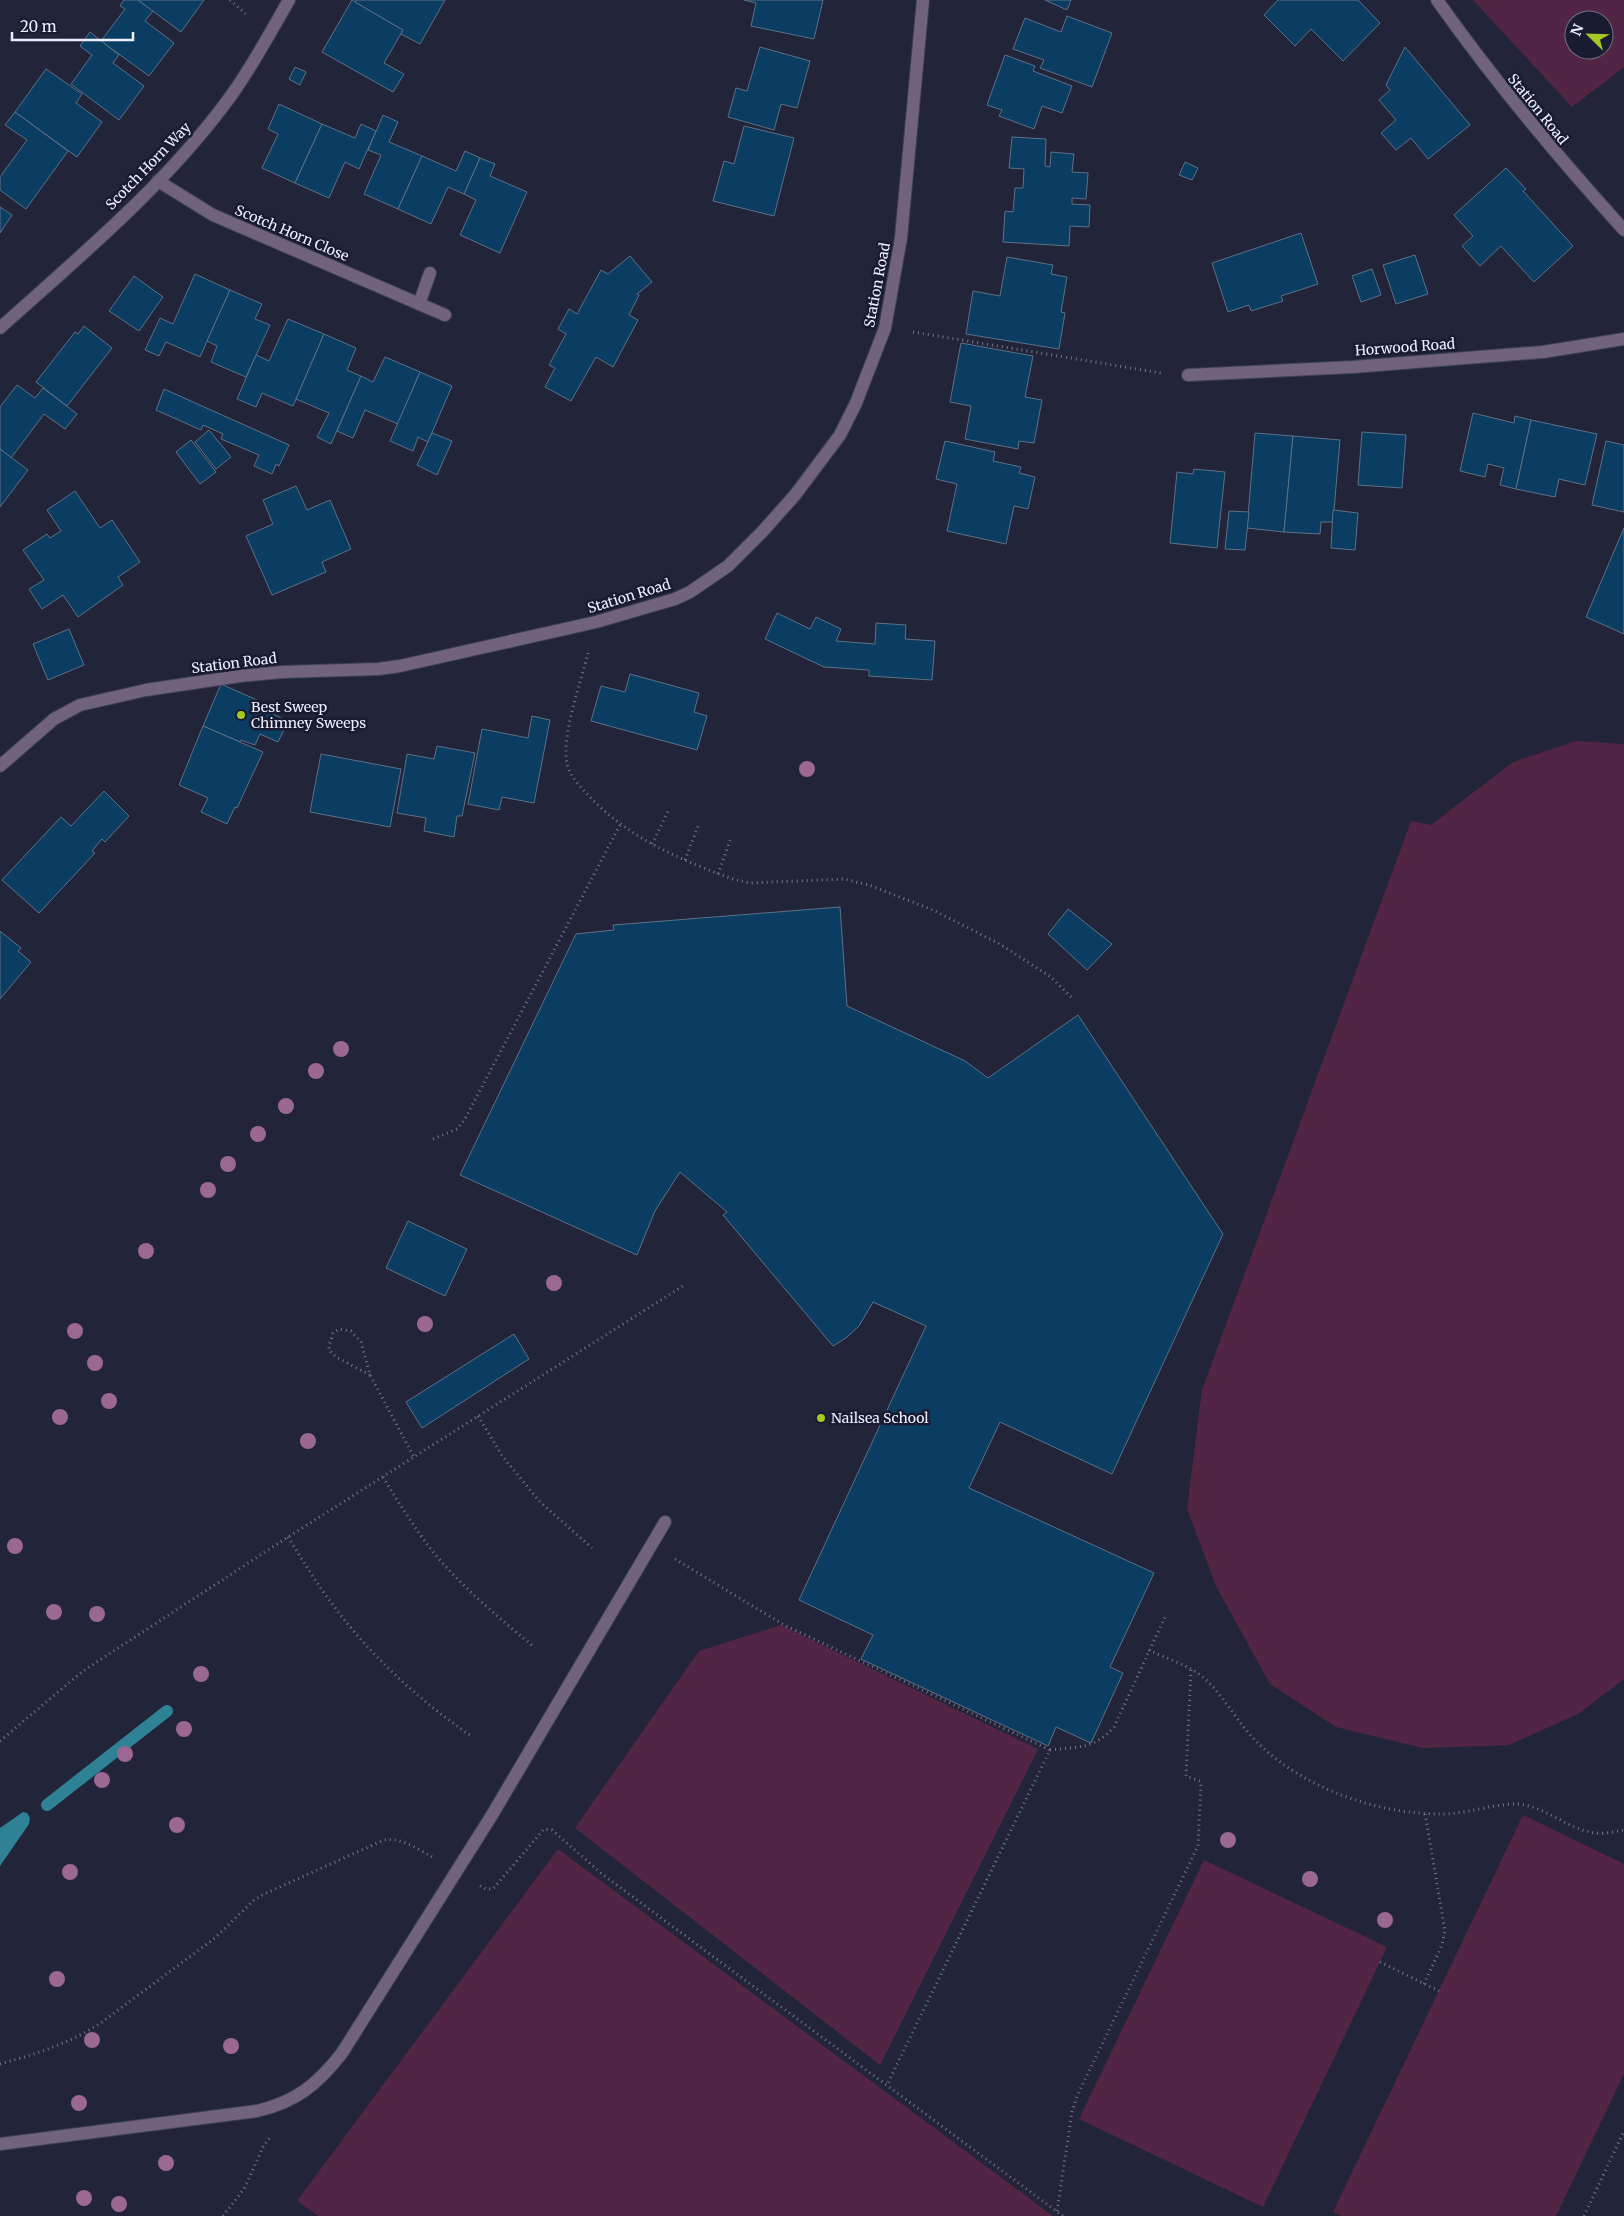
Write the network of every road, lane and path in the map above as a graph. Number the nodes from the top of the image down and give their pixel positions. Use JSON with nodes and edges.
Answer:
{"nodes":[{"id":1,"x":288,"y":0,"type":"edge"},
{"id":2,"x":923,"y":0,"type":"edge"},
{"id":3,"x":1437,"y":0,"type":"edge"},
{"id":4,"x":158,"y":181,"type":"junction"},
{"id":5,"x":1624,"y":230,"type":"edge"},
{"id":6,"x":430,"y":273,"type":"dead end"},
{"id":7,"x":419,"y":304,"type":"junction"},
{"id":8,"x":445,"y":315,"type":"dead end"},
{"id":9,"x":0,"y":328,"type":"edge"},
{"id":10,"x":885,"y":328,"type":"junction"},
{"id":11,"x":1624,"y":339,"type":"edge"},
{"id":12,"x":1188,"y":375,"type":"joint"},
{"id":13,"x":596,"y":622,"type":"junction"},
{"id":14,"x":0,"y":766,"type":"edge"},
{"id":15,"x":668,"y":811,"type":"dead end"},
{"id":16,"x":699,"y":824,"type":"dead end"},
{"id":17,"x":620,"y":825,"type":"junction"},
{"id":18,"x":731,"y":838,"type":"dead end"},
{"id":19,"x":652,"y":844,"type":"junction"},
{"id":20,"x":685,"y":860,"type":"junction"},
{"id":21,"x":718,"y":874,"type":"junction"},
{"id":22,"x":1071,"y":997,"type":"dead end"},
{"id":23,"x":434,"y":1139,"type":"dead end"},
{"id":24,"x":686,"y":1284,"type":"dead end"},
{"id":25,"x":370,"y":1375,"type":"junction"},
{"id":26,"x":478,"y":1416,"type":"junction"},
{"id":27,"x":414,"y":1457,"type":"junction"},
{"id":28,"x":383,"y":1477,"type":"junction"},
{"id":29,"x":665,"y":1522,"type":"dead end"},
{"id":30,"x":288,"y":1537,"type":"junction"},
{"id":31,"x":652,"y":1545,"type":"junction"},
{"id":32,"x":592,"y":1548,"type":"dead end"},
{"id":33,"x":1165,"y":1617,"type":"dead end"},
{"id":34,"x":534,"y":1647,"type":"dead end"},
{"id":35,"x":1149,"y":1650,"type":"junction"},
{"id":36,"x":1192,"y":1670,"type":"junction"},
{"id":37,"x":470,"y":1735,"type":"dead end"},
{"id":38,"x":0,"y":1741,"type":"edge"},
{"id":39,"x":1050,"y":1750,"type":"junction"},
{"id":40,"x":1425,"y":1813,"type":"junction"},
{"id":41,"x":1624,"y":1830,"type":"edge"},
{"id":42,"x":457,"y":1870,"type":"junction"},
{"id":43,"x":1380,"y":1962,"type":"dead end"},
{"id":44,"x":1424,"y":1984,"type":"junction"},
{"id":45,"x":1438,"y":1991,"type":"dead end"},
{"id":46,"x":0,"y":2064,"type":"edge"},
{"id":47,"x":887,"y":2085,"type":"junction"},
{"id":48,"x":292,"y":2099,"type":"junction"},
{"id":49,"x":1624,"y":2131,"type":"edge"},
{"id":50,"x":0,"y":2144,"type":"edge"},
{"id":51,"x":1058,"y":2212,"type":"junction"},
{"id":52,"x":223,"y":2216,"type":"edge"},
{"id":53,"x":1064,"y":2216,"type":"edge"},
{"id":54,"x":1584,"y":2216,"type":"edge"}],
"edges":[{"from":1,"to":4,"type":"street","name":"Scotch Horn Way"},
{"from":2,"to":10,"type":"street","name":"Station Road"},
{"from":3,"to":5,"type":"street","name":"Station Road"},
{"from":4,"to":7,"type":"street","name":"Scotch Horn Close"},
{"from":4,"to":9,"type":"street","name":"Scotch Horn Way"},
{"from":6,"to":7,"type":"street"},
{"from":7,"to":8,"type":"street","name":"Scotch Horn Close"},
{"from":10,"to":12,"type":"path"},
{"from":10,"to":13,"type":"street","name":"Station Road"},
{"from":11,"to":12,"type":"street","name":"Horwood Road"},
{"from":13,"to":14,"type":"street","name":"Station Road"},
{"from":13,"to":17,"type":"path"},
{"from":15,"to":19,"type":"path"},
{"from":16,"to":20,"type":"path"},
{"from":17,"to":19,"type":"path"},
{"from":17,"to":23,"type":"path"},
{"from":18,"to":21,"type":"path"},
{"from":19,"to":20,"type":"path"},
{"from":20,"to":21,"type":"path"},
{"from":21,"to":22,"type":"path"},
{"from":24,"to":26,"type":"path"},
{"from":25,"to":25,"type":"path"},
{"from":25,"to":27,"type":"path"},
{"from":26,"to":27,"type":"path"},
{"from":26,"to":32,"type":"path"},
{"from":27,"to":28,"type":"path"},
{"from":28,"to":30,"type":"path"},
{"from":28,"to":34,"type":"path"},
{"from":29,"to":31,"type":"street"},
{"from":30,"to":37,"type":"path"},
{"from":30,"to":38,"type":"path"},
{"from":31,"to":39,"type":"path"},
{"from":31,"to":42,"type":"street"},
{"from":33,"to":35,"type":"path"},
{"from":35,"to":36,"type":"path"},
{"from":35,"to":39,"type":"path"},
{"from":36,"to":40,"type":"path"},
{"from":36,"to":51,"type":"path"},
{"from":39,"to":47,"type":"path"},
{"from":40,"to":41,"type":"path"},
{"from":40,"to":44,"type":"path"},
{"from":42,"to":46,"type":"path"},
{"from":42,"to":47,"type":"path"},
{"from":42,"to":48,"type":"street"},
{"from":43,"to":44,"type":"path"},
{"from":44,"to":45,"type":"path"},
{"from":47,"to":51,"type":"path"},
{"from":48,"to":50,"type":"street"},
{"from":48,"to":52,"type":"path"},
{"from":49,"to":54,"type":"path"},
{"from":51,"to":53,"type":"path"}]}
